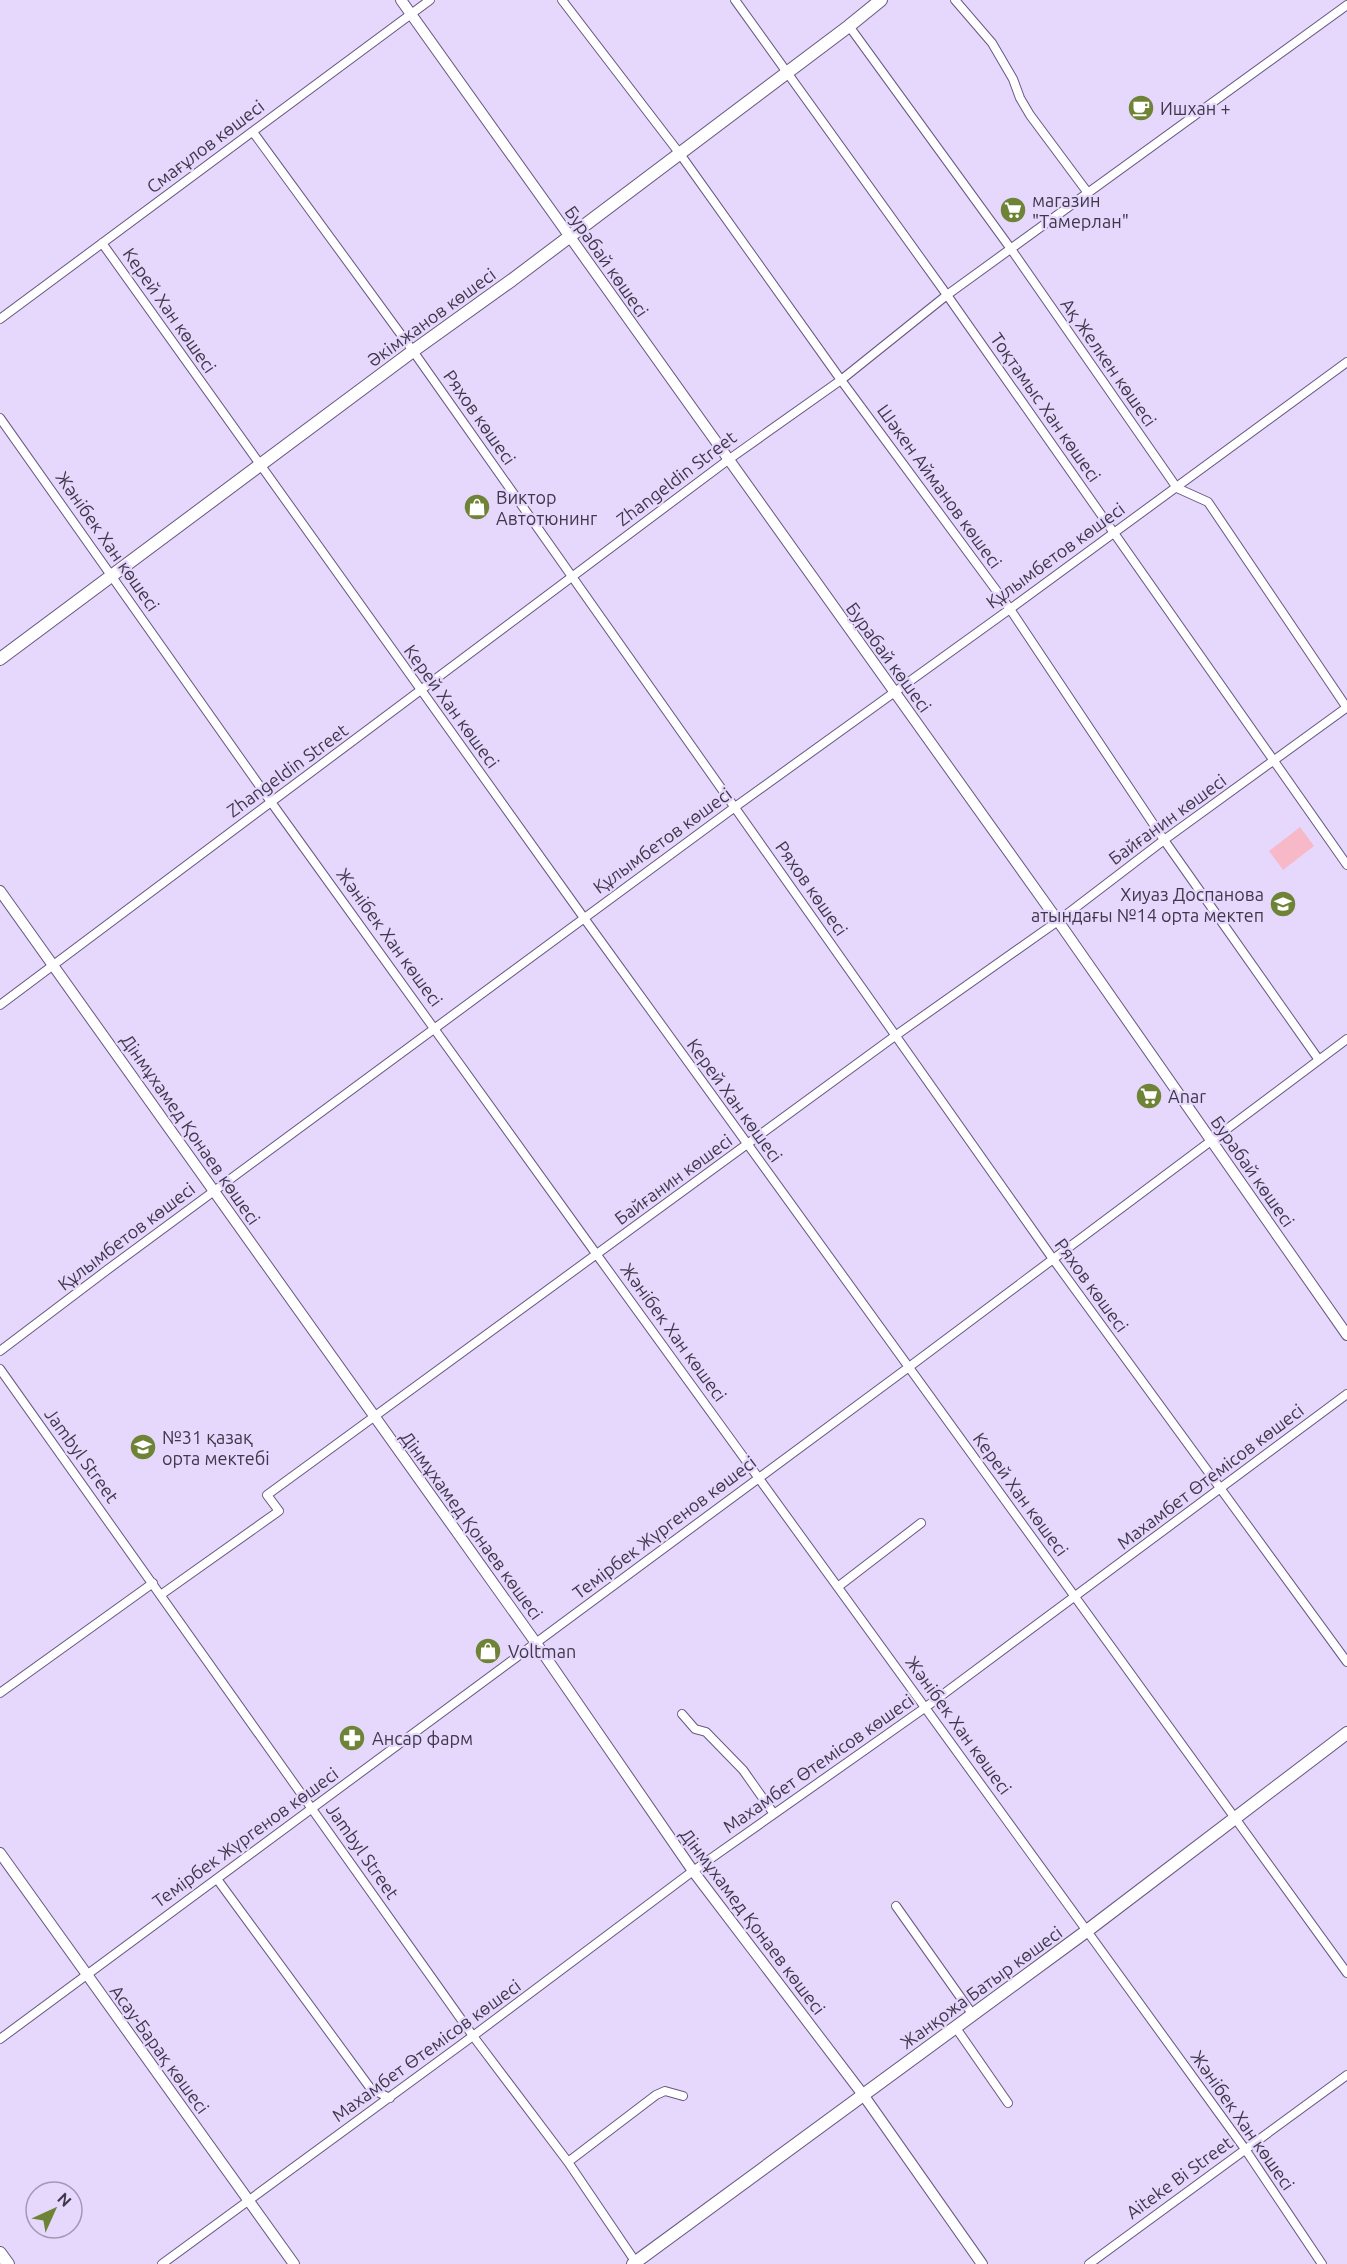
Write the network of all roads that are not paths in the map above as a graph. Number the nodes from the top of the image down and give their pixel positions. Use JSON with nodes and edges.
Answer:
{"nodes":[{"id":1,"x":401,"y":0,"type":"edge"},
{"id":2,"x":430,"y":0,"type":"edge"},
{"id":3,"x":562,"y":0,"type":"edge"},
{"id":4,"x":735,"y":0,"type":"edge"},
{"id":5,"x":880,"y":0,"type":"edge"},
{"id":6,"x":955,"y":0,"type":"edge"},
{"id":7,"x":1347,"y":4,"type":"edge"},
{"id":8,"x":410,"y":13,"type":"junction"},
{"id":9,"x":849,"y":26,"type":"junction"},
{"id":10,"x":788,"y":72,"type":"junction"},
{"id":11,"x":253,"y":132,"type":"junction"},
{"id":12,"x":680,"y":154,"type":"junction"},
{"id":13,"x":1088,"y":193,"type":"junction"},
{"id":14,"x":569,"y":237,"type":"junction"},
{"id":15,"x":102,"y":243,"type":"junction"},
{"id":16,"x":1011,"y":249,"type":"junction"},
{"id":17,"x":947,"y":295,"type":"junction"},
{"id":18,"x":0,"y":319,"type":"edge"},
{"id":19,"x":413,"y":351,"type":"junction"},
{"id":20,"x":1347,"y":362,"type":"edge"},
{"id":21,"x":841,"y":380,"type":"junction"},
{"id":22,"x":0,"y":418,"type":"edge"},
{"id":23,"x":728,"y":460,"type":"junction"},
{"id":24,"x":260,"y":465,"type":"junction"},
{"id":25,"x":1177,"y":488,"type":"junction"},
{"id":26,"x":1114,"y":533,"type":"junction"},
{"id":27,"x":113,"y":576,"type":"junction"},
{"id":28,"x":573,"y":577,"type":"junction"},
{"id":29,"x":1011,"y":609,"type":"junction"},
{"id":30,"x":0,"y":659,"type":"edge"},
{"id":31,"x":421,"y":691,"type":"junction"},
{"id":32,"x":894,"y":693,"type":"junction"},
{"id":33,"x":1346,"y":708,"type":"edge"},
{"id":34,"x":1274,"y":761,"type":"junction"},
{"id":35,"x":271,"y":802,"type":"junction"},
{"id":36,"x":735,"y":807,"type":"junction"},
{"id":37,"x":1164,"y":840,"type":"junction"},
{"id":38,"x":1347,"y":865,"type":"edge"},
{"id":39,"x":0,"y":891,"type":"edge"},
{"id":40,"x":584,"y":918,"type":"junction"},
{"id":41,"x":1058,"y":921,"type":"junction"},
{"id":42,"x":53,"y":965,"type":"junction"},
{"id":43,"x":0,"y":1005,"type":"edge"},
{"id":44,"x":436,"y":1028,"type":"junction"},
{"id":45,"x":895,"y":1036,"type":"junction"},
{"id":46,"x":1347,"y":1039,"type":"edge"},
{"id":47,"x":1319,"y":1060,"type":"junction"},
{"id":48,"x":1211,"y":1141,"type":"junction"},
{"id":49,"x":748,"y":1145,"type":"junction"},
{"id":50,"x":214,"y":1190,"type":"junction"},
{"id":51,"x":597,"y":1255,"type":"junction"},
{"id":52,"x":1053,"y":1259,"type":"junction"},
{"id":53,"x":1347,"y":1335,"type":"edge"},
{"id":54,"x":0,"y":1351,"type":"edge"},
{"id":55,"x":909,"y":1367,"type":"junction"},
{"id":56,"x":0,"y":1369,"type":"edge"},
{"id":57,"x":1347,"y":1394,"type":"edge"},
{"id":58,"x":374,"y":1418,"type":"junction"},
{"id":59,"x":759,"y":1477,"type":"junction"},
{"id":60,"x":1220,"y":1489,"type":"junction"},
{"id":61,"x":921,"y":1523,"type":"dead end"},
{"id":62,"x":153,"y":1583,"type":"junction"},
{"id":63,"x":839,"y":1586,"type":"junction"},
{"id":64,"x":162,"y":1594,"type":"junction"},
{"id":65,"x":1076,"y":1597,"type":"junction"},
{"id":66,"x":536,"y":1642,"type":"junction"},
{"id":67,"x":1347,"y":1662,"type":"edge"},
{"id":68,"x":0,"y":1693,"type":"edge"},
{"id":69,"x":926,"y":1707,"type":"junction"},
{"id":70,"x":682,"y":1714,"type":"dead end"},
{"id":71,"x":1347,"y":1733,"type":"edge"},
{"id":72,"x":313,"y":1808,"type":"junction"},
{"id":73,"x":774,"y":1814,"type":"junction"},
{"id":74,"x":1234,"y":1819,"type":"junction"},
{"id":75,"x":0,"y":1853,"type":"edge"},
{"id":76,"x":693,"y":1872,"type":"junction"},
{"id":77,"x":217,"y":1879,"type":"junction"},
{"id":78,"x":896,"y":1906,"type":"dead end"},
{"id":79,"x":1088,"y":1930,"type":"junction"},
{"id":80,"x":1347,"y":1973,"type":"edge"},
{"id":81,"x":87,"y":1974,"type":"junction"},
{"id":82,"x":973,"y":2015,"type":"junction"},
{"id":83,"x":956,"y":2028,"type":"junction"},
{"id":84,"x":473,"y":2036,"type":"junction"},
{"id":85,"x":0,"y":2039,"type":"edge"},
{"id":86,"x":1347,"y":2075,"type":"edge"},
{"id":87,"x":682,"y":2096,"type":"dead end"},
{"id":88,"x":864,"y":2096,"type":"junction"},
{"id":89,"x":390,"y":2098,"type":"junction"},
{"id":90,"x":1008,"y":2103,"type":"dead end"},
{"id":91,"x":1245,"y":2149,"type":"junction"},
{"id":92,"x":568,"y":2162,"type":"junction"},
{"id":93,"x":249,"y":2200,"type":"junction"},
{"id":94,"x":0,"y":2253,"type":"edge"},
{"id":95,"x":635,"y":2263,"type":"edge"},
{"id":96,"x":8,"y":2264,"type":"edge"},
{"id":97,"x":162,"y":2264,"type":"edge"},
{"id":98,"x":294,"y":2264,"type":"edge"},
{"id":99,"x":982,"y":2264,"type":"edge"},
{"id":100,"x":1089,"y":2264,"type":"edge"},
{"id":101,"x":1322,"y":2264,"type":"edge"}],
"edges":[{"from":1,"to":8,"type":"street","name":"Бурабай көшесі"},
{"from":2,"to":8,"type":"street","name":"Смағұлов көшесі"},
{"from":3,"to":12,"type":"street","name":"Шәкен Айманов көшесі"},
{"from":4,"to":10,"type":"street","name":"Тоқтамыс Хан көшесі"},
{"from":5,"to":9,"type":"main road","name":"Әкімжанов көшесі"},
{"from":6,"to":13,"type":"street"},
{"from":7,"to":13,"type":"street","name":"Zhangeldin Street"},
{"from":8,"to":11,"type":"street","name":"Смағұлов көшесі"},
{"from":8,"to":14,"type":"street","name":"Бурабай көшесі"},
{"from":9,"to":10,"type":"main road","name":"Әкімжанов көшесі"},
{"from":9,"to":16,"type":"street","name":"Ақ Желкен көшесі"},
{"from":10,"to":12,"type":"main road","name":"Әкімжанов көшесі"},
{"from":10,"to":17,"type":"street","name":"Тоқтамыс Хан көшесі"},
{"from":11,"to":15,"type":"street","name":"Смағұлов көшесі"},
{"from":11,"to":19,"type":"street","name":"Ряхов көшесі"},
{"from":12,"to":14,"type":"main road","name":"Әкімжанов көшесі"},
{"from":12,"to":21,"type":"street","name":"Шәкен Айманов көшесі"},
{"from":13,"to":16,"type":"street","name":"Zhangeldin Street"},
{"from":14,"to":19,"type":"main road","name":"Әкімжанов көшесі"},
{"from":14,"to":23,"type":"street","name":"Бурабай көшесі"},
{"from":15,"to":18,"type":"street","name":"Смағұлов көшесі"},
{"from":15,"to":24,"type":"street","name":"Керей Хан көшесі"},
{"from":16,"to":17,"type":"street","name":"Zhangeldin Street"},
{"from":16,"to":25,"type":"street","name":"Ақ Желкен көшесі"},
{"from":17,"to":21,"type":"street","name":"Zhangeldin Street"},
{"from":17,"to":26,"type":"street","name":"Тоқтамыс Хан көшесі"},
{"from":19,"to":24,"type":"main road","name":"Әкімжанов көшесі"},
{"from":19,"to":28,"type":"street","name":"Ряхов көшесі"},
{"from":20,"to":25,"type":"street","name":"Құлымбетов көшесі"},
{"from":21,"to":23,"type":"street","name":"Zhangeldin Street"},
{"from":21,"to":29,"type":"street","name":"Шәкен Айманов көшесі"},
{"from":22,"to":27,"type":"street","name":"Жәнібек Хан көшесі"},
{"from":23,"to":28,"type":"street","name":"Zhangeldin Street"},
{"from":23,"to":32,"type":"street","name":"Бурабай көшесі"},
{"from":24,"to":27,"type":"main road","name":"Әкімжанов көшесі"},
{"from":24,"to":31,"type":"street","name":"Керей Хан көшесі"},
{"from":25,"to":26,"type":"street","name":"Құлымбетов көшесі"},
{"from":25,"to":33,"type":"street"},
{"from":26,"to":29,"type":"street","name":"Құлымбетов көшесі"},
{"from":26,"to":34,"type":"street","name":"Тоқтамыс Хан көшесі"},
{"from":27,"to":30,"type":"main road","name":"Әкімжанов көшесі"},
{"from":27,"to":35,"type":"street","name":"Жәнібек Хан көшесі"},
{"from":28,"to":31,"type":"street","name":"Zhangeldin Street"},
{"from":28,"to":36,"type":"street","name":"Ряхов көшесі"},
{"from":29,"to":32,"type":"street","name":"Құлымбетов көшесі"},
{"from":29,"to":37,"type":"street","name":"Шәкен Айманов көшесі"},
{"from":31,"to":35,"type":"street","name":"Zhangeldin Street"},
{"from":31,"to":40,"type":"street","name":"Керей Хан көшесі"},
{"from":32,"to":36,"type":"street","name":"Құлымбетов көшесі"},
{"from":32,"to":41,"type":"street","name":"Бурабай көшесі"},
{"from":33,"to":34,"type":"street","name":"Байғанин көшесі"},
{"from":34,"to":37,"type":"street","name":"Байғанин көшесі"},
{"from":34,"to":38,"type":"street","name":"Тоқтамыс Хан көшесі"},
{"from":35,"to":42,"type":"street","name":"Zhangeldin Street"},
{"from":35,"to":44,"type":"street","name":"Жәнібек Хан көшесі"},
{"from":36,"to":40,"type":"street","name":"Құлымбетов көшесі"},
{"from":36,"to":45,"type":"street","name":"Ряхов көшесі"},
{"from":37,"to":41,"type":"street","name":"Байғанин көшесі"},
{"from":37,"to":47,"type":"street","name":"Шәкен Айманов көшесі"},
{"from":39,"to":42,"type":"street","name":"Дінмұхамед Қонаев көшесі"},
{"from":40,"to":44,"type":"street","name":"Құлымбетов көшесі"},
{"from":40,"to":49,"type":"street","name":"Керей Хан көшесі"},
{"from":41,"to":45,"type":"street","name":"Байғанин көшесі"},
{"from":41,"to":48,"type":"street","name":"Бурабай көшесі"},
{"from":42,"to":43,"type":"street","name":"Zhangeldin Street"},
{"from":42,"to":50,"type":"street","name":"Дінмұхамед Қонаев көшесі"},
{"from":44,"to":50,"type":"street","name":"Құлымбетов көшесі"},
{"from":44,"to":51,"type":"street","name":"Жәнібек Хан көшесі"},
{"from":45,"to":49,"type":"street","name":"Байғанин көшесі"},
{"from":45,"to":52,"type":"street","name":"Ряхов көшесі"},
{"from":46,"to":47,"type":"street","name":"Темірбек Жүргенов көшесі"},
{"from":47,"to":48,"type":"street","name":"Темірбек Жүргенов көшесі"},
{"from":48,"to":52,"type":"street","name":"Темірбек Жүргенов көшесі"},
{"from":48,"to":53,"type":"street","name":"Бурабай көшесі"},
{"from":49,"to":51,"type":"street","name":"Байғанин көшесі"},
{"from":49,"to":55,"type":"street","name":"Керей Хан көшесі"},
{"from":50,"to":54,"type":"street","name":"Құлымбетов көшесі"},
{"from":50,"to":58,"type":"street","name":"Дінмұхамед Қонаев көшесі"},
{"from":51,"to":58,"type":"street","name":"Байғанин көшесі"},
{"from":51,"to":59,"type":"street","name":"Жәнібек Хан көшесі"},
{"from":52,"to":55,"type":"street","name":"Темірбек Жүргенов көшесі"},
{"from":52,"to":60,"type":"street","name":"Ряхов көшесі"},
{"from":55,"to":59,"type":"street","name":"Темірбек Жүргенов көшесі"},
{"from":55,"to":65,"type":"street","name":"Керей Хан көшесі"},
{"from":56,"to":62,"type":"street","name":"Jambyl Street"},
{"from":57,"to":60,"type":"street","name":"Махамбет Өтемісов көшесі"},
{"from":58,"to":64,"type":"street","name":"Байғанин көшесі"},
{"from":58,"to":66,"type":"street","name":"Дінмұхамед Қонаев көшесі"},
{"from":59,"to":63,"type":"street","name":"Жәнібек Хан көшесі"},
{"from":59,"to":66,"type":"street","name":"Темірбек Жүргенов көшесі"},
{"from":60,"to":65,"type":"street","name":"Махамбет Өтемісов көшесі"},
{"from":60,"to":67,"type":"street","name":"Ряхов көшесі"},
{"from":61,"to":63,"type":"street"},
{"from":62,"to":64,"type":"street","name":"Jambyl Street"},
{"from":62,"to":68,"type":"street"},
{"from":63,"to":69,"type":"street","name":"Жәнібек Хан көшесі"},
{"from":64,"to":72,"type":"street","name":"Jambyl Street"},
{"from":65,"to":69,"type":"street","name":"Махамбет Өтемісов көшесі"},
{"from":65,"to":74,"type":"street","name":"Керей Хан көшесі"},
{"from":66,"to":72,"type":"street","name":"Темірбек Жүргенов көшесі"},
{"from":66,"to":76,"type":"street","name":"Дінмұхамед Қонаев көшесі"},
{"from":69,"to":73,"type":"street","name":"Махамбет Өтемісов көшесі"},
{"from":69,"to":79,"type":"street","name":"Жәнібек Хан көшесі"},
{"from":70,"to":73,"type":"street"},
{"from":71,"to":74,"type":"main road","name":"Жанқожа Батыр көшесі"},
{"from":72,"to":77,"type":"street","name":"Темірбек Жүргенов көшесі"},
{"from":72,"to":84,"type":"street","name":"Jambyl Street"},
{"from":73,"to":76,"type":"street","name":"Махамбет Өтемісов көшесі"},
{"from":74,"to":79,"type":"main road","name":"Жанқожа Батыр көшесі"},
{"from":74,"to":80,"type":"street","name":"Керей Хан көшесі"},
{"from":75,"to":81,"type":"street","name":"Асау-Барақ көшесі"},
{"from":76,"to":84,"type":"street","name":"Махамбет Өтемісов көшесі"},
{"from":76,"to":88,"type":"street","name":"Дінмұхамед Қонаев көшесі"},
{"from":77,"to":81,"type":"street","name":"Темірбек Жүргенов көшесі"},
{"from":77,"to":89,"type":"street"},
{"from":78,"to":82,"type":"street"},
{"from":79,"to":82,"type":"main road","name":"Жанқожа Батыр көшесі"},
{"from":79,"to":91,"type":"street","name":"Жәнібек Хан көшесі"},
{"from":81,"to":85,"type":"street","name":"Темірбек Жүргенов көшесі"},
{"from":81,"to":93,"type":"street","name":"Асау-Барақ көшесі"},
{"from":82,"to":83,"type":"main road","name":"Жанқожа Батыр көшесі"},
{"from":83,"to":88,"type":"main road","name":"Жанқожа Батыр көшесі"},
{"from":83,"to":90,"type":"street"},
{"from":84,"to":89,"type":"street","name":"Махамбет Өтемісов көшесі"},
{"from":84,"to":92,"type":"street","name":"Jambyl Street"},
{"from":86,"to":91,"type":"street","name":"Aiteke Bi Street"},
{"from":87,"to":92,"type":"street"},
{"from":88,"to":95,"type":"main road","name":"Жанқожа Батыр көшесі"},
{"from":88,"to":99,"type":"street","name":"Дінмұхамед Қонаев көшесі"},
{"from":89,"to":93,"type":"street","name":"Махамбет Өтемісов көшесі"},
{"from":91,"to":100,"type":"street","name":"Aiteke Bi Street"},
{"from":91,"to":101,"type":"street","name":"Жәнібек Хан көшесі"},
{"from":92,"to":95,"type":"street","name":"Jambyl Street"},
{"from":93,"to":97,"type":"street","name":"Махамбет Өтемісов көшесі"},
{"from":93,"to":98,"type":"street","name":"Асау-Барақ көшесі"},
{"from":94,"to":96,"type":"main road"}]}
